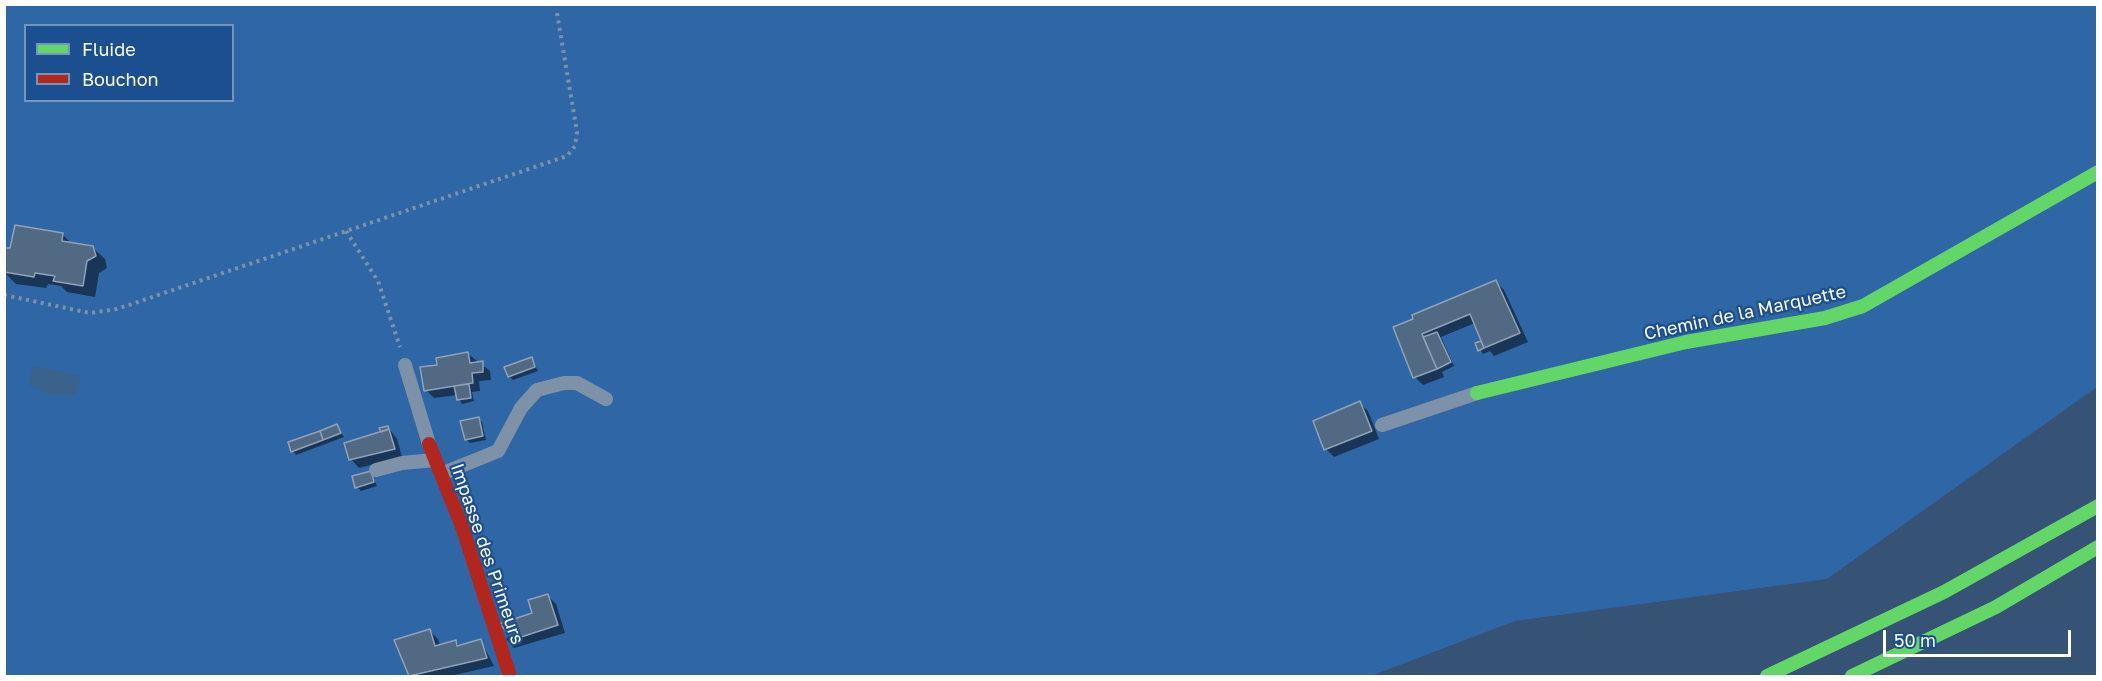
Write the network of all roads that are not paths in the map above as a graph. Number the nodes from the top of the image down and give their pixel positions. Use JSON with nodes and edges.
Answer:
{"nodes":[{"id":1,"x":2097,"y":172,"type":"edge"},
{"id":2,"x":405,"y":365,"type":"road end"},
{"id":3,"x":1477,"y":393,"type":"joint"},
{"id":4,"x":606,"y":399,"type":"dead end"},
{"id":5,"x":1382,"y":425,"type":"dead end"},
{"id":6,"x":429,"y":444,"type":"joint"},
{"id":7,"x":435,"y":460,"type":"junction"},
{"id":8,"x":376,"y":470,"type":"dead end"},
{"id":9,"x":441,"y":474,"type":"junction"},
{"id":10,"x":2097,"y":506,"type":"edge"},
{"id":11,"x":2097,"y":547,"type":"edge"},
{"id":12,"x":510,"y":676,"type":"edge"},
{"id":13,"x":1767,"y":676,"type":"edge"},
{"id":14,"x":1852,"y":676,"type":"edge"}],
"edges":[{"from":1,"to":3,"type":"main road","name":"Chemin de la Marquette"},
{"from":2,"to":6,"type":"lane"},
{"from":3,"to":5,"type":"lane"},
{"from":4,"to":9,"type":"lane"},
{"from":6,"to":7,"type":"main road","name":"Impasse des Primeurs"},
{"from":7,"to":8,"type":"lane"},
{"from":7,"to":9,"type":"main road","name":"Impasse des Primeurs"},
{"from":9,"to":12,"type":"main road","name":"Impasse des Primeurs"},
{"from":10,"to":13,"type":"main road"},
{"from":11,"to":14,"type":"main road"}]}
